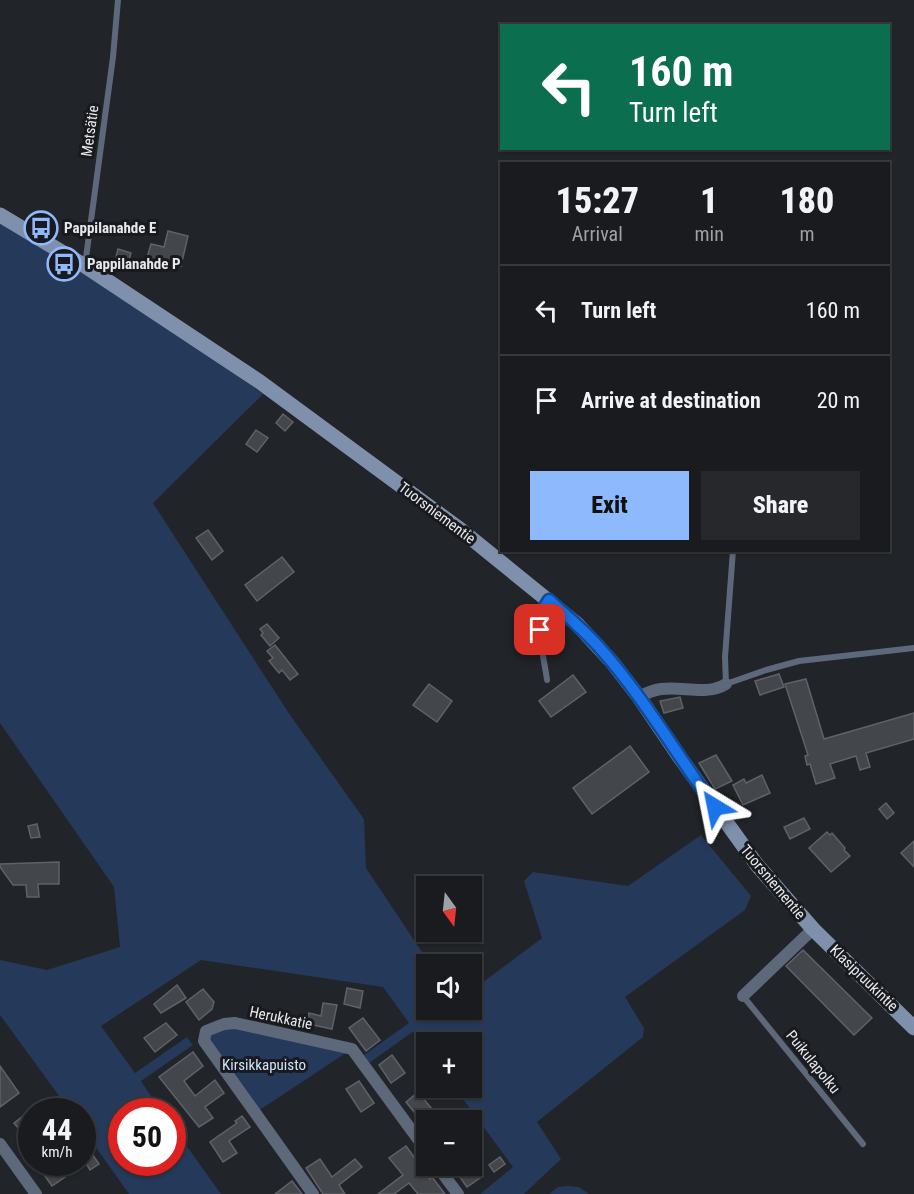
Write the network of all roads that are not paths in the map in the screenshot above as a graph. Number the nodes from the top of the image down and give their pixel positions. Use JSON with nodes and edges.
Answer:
{"nodes":[{"id":1,"x":118,"y":0,"type":"edge"},
{"id":2,"x":0,"y":215,"type":"edge"},
{"id":3,"x":85,"y":266,"type":"junction"},
{"id":4,"x":733,"y":552,"type":"edge"},
{"id":5,"x":549,"y":600,"type":"junction"},
{"id":6,"x":914,"y":648,"type":"edge"},
{"id":7,"x":547,"y":680,"type":"dead end"},
{"id":8,"x":726,"y":684,"type":"junction"},
{"id":9,"x":639,"y":697,"type":"junction"},
{"id":10,"x":813,"y":929,"type":"junction"},
{"id":11,"x":743,"y":996,"type":"joint"},
{"id":12,"x":914,"y":1028,"type":"edge"},
{"id":13,"x":416,"y":1136,"type":"edge"},
{"id":14,"x":0,"y":1144,"type":"edge"},
{"id":15,"x":863,"y":1144,"type":"dead end"},
{"id":16,"x":444,"y":1176,"type":"edge"},
{"id":17,"x":36,"y":1194,"type":"edge"},
{"id":18,"x":313,"y":1194,"type":"edge"},
{"id":19,"x":458,"y":1194,"type":"edge"}],
"edges":[{"from":1,"to":3,"type":"lane","name":"Metsätie"},
{"from":2,"to":3,"type":"main road","name":"Tuorsniementie"},
{"from":3,"to":5,"type":"main road","name":"Tuorsniementie"},
{"from":4,"to":8,"type":"lane"},
{"from":5,"to":7,"type":"lane"},
{"from":5,"to":9,"type":"main road","name":"Tuorsniementie"},
{"from":6,"to":8,"type":"lane"},
{"from":8,"to":9,"type":"street"},
{"from":9,"to":10,"type":"main road","name":"Tuorsniementie"},
{"from":10,"to":11,"type":"street"},
{"from":10,"to":12,"type":"main road","name":"Klasipruukintie"},
{"from":11,"to":15,"type":"lane","name":"Puikulapolku"},
{"from":13,"to":18,"type":"street","name":"Herukkatie"},
{"from":14,"to":17,"type":"street"},
{"from":16,"to":19,"type":"street"}]}
